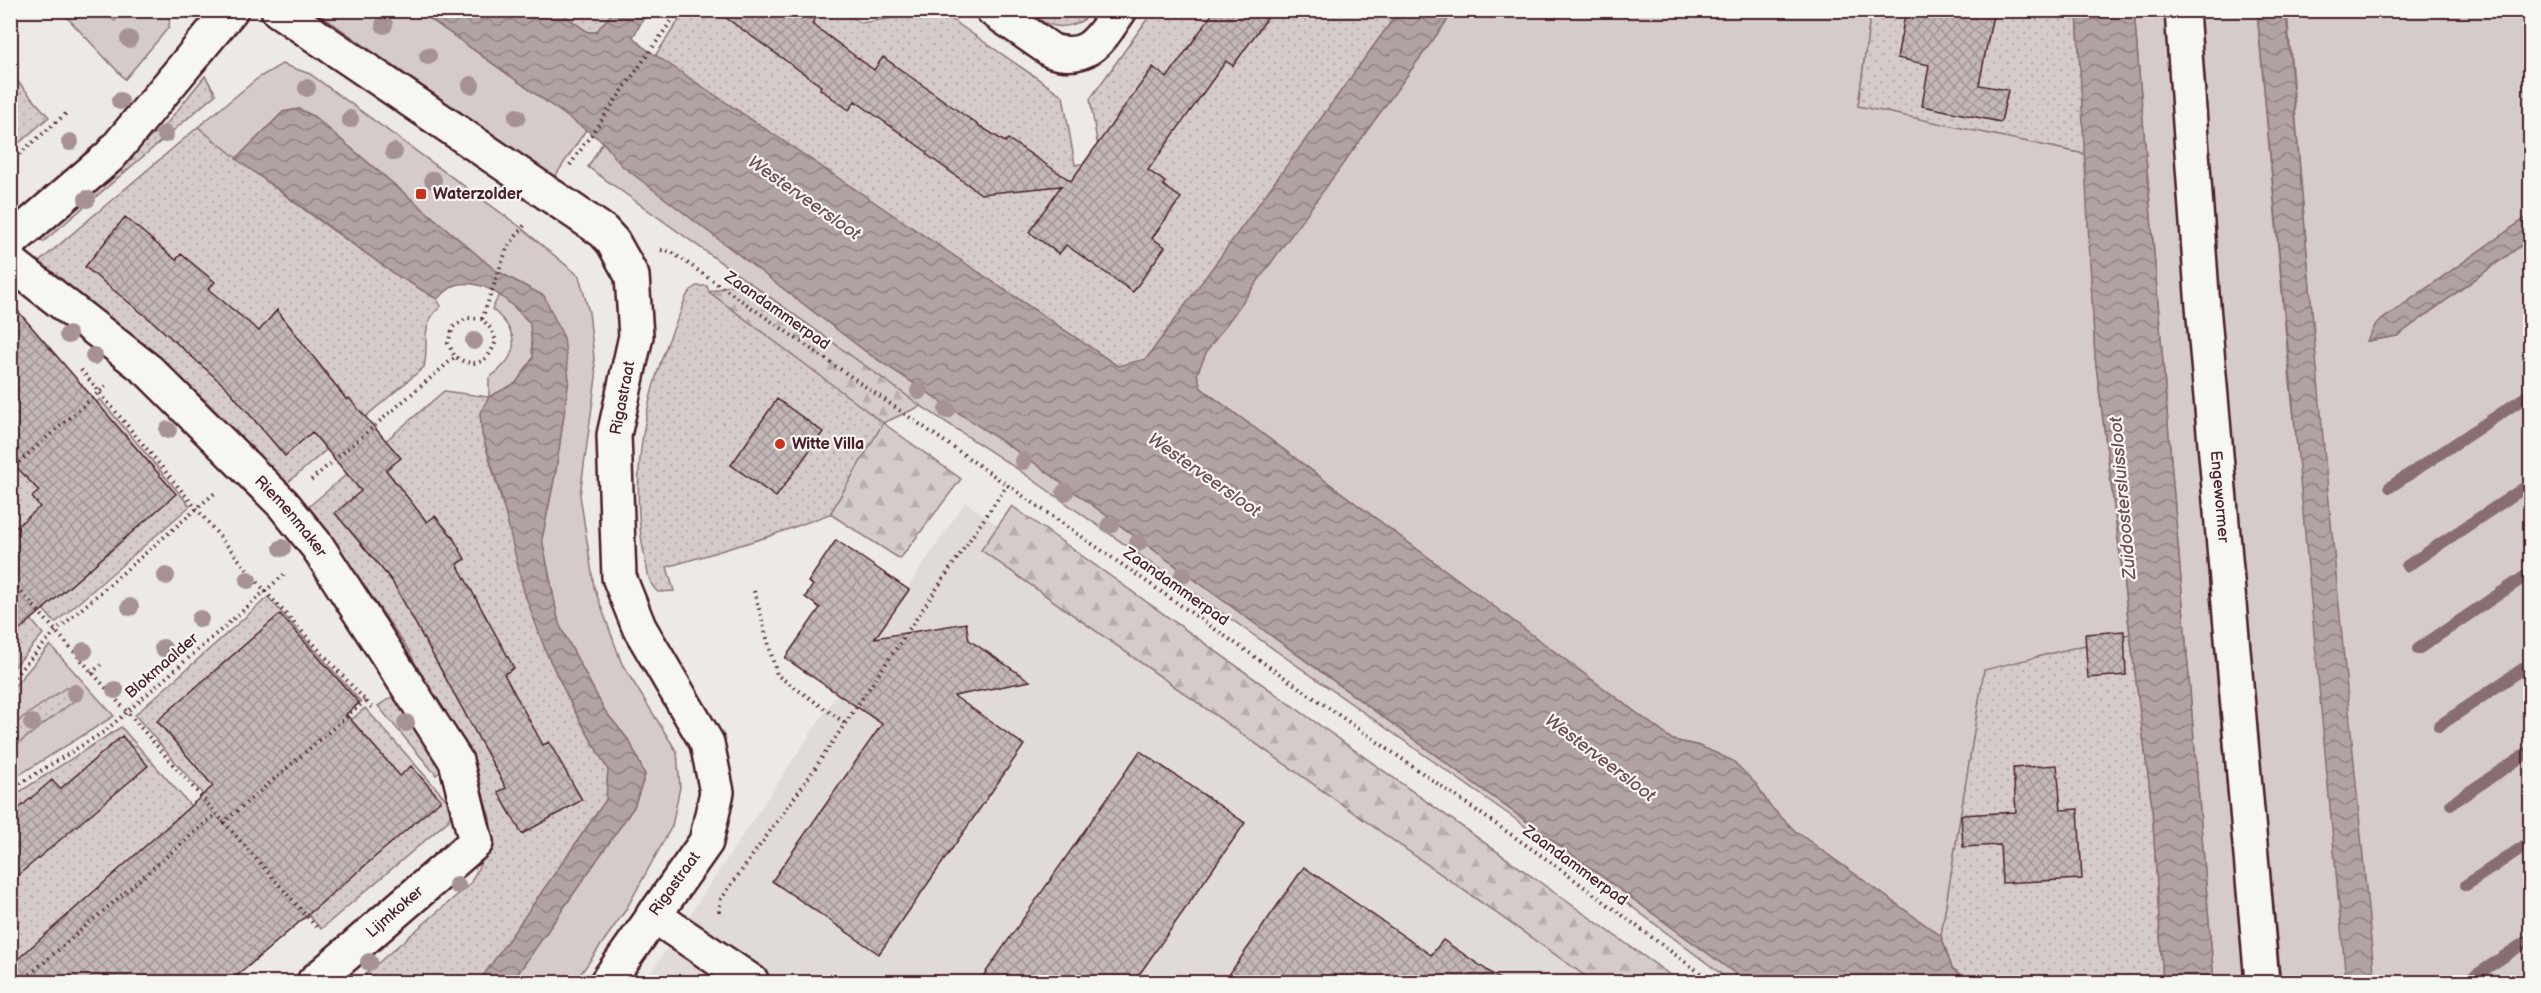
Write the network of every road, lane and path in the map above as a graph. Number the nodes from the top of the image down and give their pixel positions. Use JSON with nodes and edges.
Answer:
{"nodes":[{"id":1,"x":231,"y":10,"type":"edge"},
{"id":2,"x":278,"y":10,"type":"edge"},
{"id":3,"x":679,"y":10,"type":"edge"},
{"id":4,"x":993,"y":10,"type":"edge"},
{"id":5,"x":1120,"y":10,"type":"edge"},
{"id":6,"x":2182,"y":10,"type":"edge"},
{"id":7,"x":69,"y":111,"type":"dead end"},
{"id":8,"x":583,"y":148,"type":"dead end"},
{"id":9,"x":10,"y":162,"type":"edge"},
{"id":10,"x":10,"y":242,"type":"edge"},
{"id":11,"x":613,"y":242,"type":"junction"},
{"id":12,"x":507,"y":248,"type":"dead end"},
{"id":13,"x":10,"y":262,"type":"edge"},
{"id":14,"x":482,"y":319,"type":"junction"},
{"id":15,"x":455,"y":357,"type":"junction"},
{"id":16,"x":246,"y":467,"type":"junction"},
{"id":17,"x":10,"y":470,"type":"edge"},
{"id":18,"x":1007,"y":485,"type":"junction"},
{"id":19,"x":283,"y":504,"type":"junction"},
{"id":20,"x":198,"y":508,"type":"junction"},
{"id":21,"x":317,"y":546,"type":"junction"},
{"id":22,"x":10,"y":579,"type":"edge"},
{"id":23,"x":265,"y":591,"type":"junction"},
{"id":24,"x":754,"y":591,"type":"dead end"},
{"id":25,"x":56,"y":631,"type":"junction"},
{"id":26,"x":101,"y":665,"type":"dead end"},
{"id":27,"x":91,"y":673,"type":"junction"},
{"id":28,"x":10,"y":681,"type":"edge"},
{"id":29,"x":126,"y":713,"type":"junction"},
{"id":30,"x":845,"y":723,"type":"junction"},
{"id":31,"x":10,"y":790,"type":"edge"},
{"id":32,"x":216,"y":814,"type":"junction"},
{"id":33,"x":223,"y":823,"type":"junction"},
{"id":34,"x":476,"y":842,"type":"joint"},
{"id":35,"x":653,"y":915,"type":"junction"},
{"id":36,"x":703,"y":949,"type":"junction"},
{"id":37,"x":342,"y":957,"type":"junction"},
{"id":38,"x":21,"y":982,"type":"edge"},
{"id":39,"x":314,"y":982,"type":"edge"},
{"id":40,"x":607,"y":982,"type":"edge"},
{"id":41,"x":752,"y":982,"type":"edge"},
{"id":42,"x":1712,"y":982,"type":"edge"},
{"id":43,"x":2262,"y":982,"type":"edge"}],
"edges":[{"from":1,"to":10,"type":"street"},
{"from":2,"to":11,"type":"street","name":"Rigastraat"},
{"from":3,"to":8,"type":"path"},
{"from":4,"to":5,"type":"street"},
{"from":6,"to":43,"type":"street","name":"Engewormer"},
{"from":7,"to":9,"type":"path"},
{"from":11,"to":18,"type":"path","name":"Zaandammerpad"},
{"from":11,"to":35,"type":"street","name":"Rigastraat"},
{"from":12,"to":14,"type":"path"},
{"from":13,"to":16,"type":"street","name":"Riemenmaker"},
{"from":14,"to":15,"type":"path"},
{"from":14,"to":15,"type":"path"},
{"from":15,"to":19,"type":"path"},
{"from":16,"to":19,"type":"street","name":"Riemenmaker"},
{"from":16,"to":20,"type":"path"},
{"from":17,"to":20,"type":"path"},
{"from":18,"to":30,"type":"path"},
{"from":18,"to":42,"type":"path","name":"Zaandammerpad"},
{"from":19,"to":21,"type":"street","name":"Riemenmaker"},
{"from":20,"to":23,"type":"path"},
{"from":20,"to":25,"type":"path"},
{"from":21,"to":23,"type":"path","name":"Blokmaalder"},
{"from":21,"to":34,"type":"street","name":"Riemenmaker"},
{"from":22,"to":25,"type":"path"},
{"from":23,"to":29,"type":"path","name":"Blokmaalder"},
{"from":23,"to":33,"type":"path"},
{"from":24,"to":30,"type":"path"},
{"from":25,"to":27,"type":"path"},
{"from":25,"to":28,"type":"path"},
{"from":26,"to":27,"type":"path"},
{"from":27,"to":29,"type":"path"},
{"from":29,"to":31,"type":"path","name":"Blokmaalder"},
{"from":29,"to":32,"type":"path"},
{"from":30,"to":36,"type":"path"},
{"from":32,"to":33,"type":"path"},
{"from":32,"to":38,"type":"path"},
{"from":33,"to":37,"type":"path"},
{"from":34,"to":37,"type":"street","name":"Lijmkoker"},
{"from":35,"to":36,"type":"street"},
{"from":35,"to":40,"type":"street","name":"Rigastraat"},
{"from":36,"to":41,"type":"street"},
{"from":37,"to":39,"type":"street","name":"Lijmkoker"}]}
